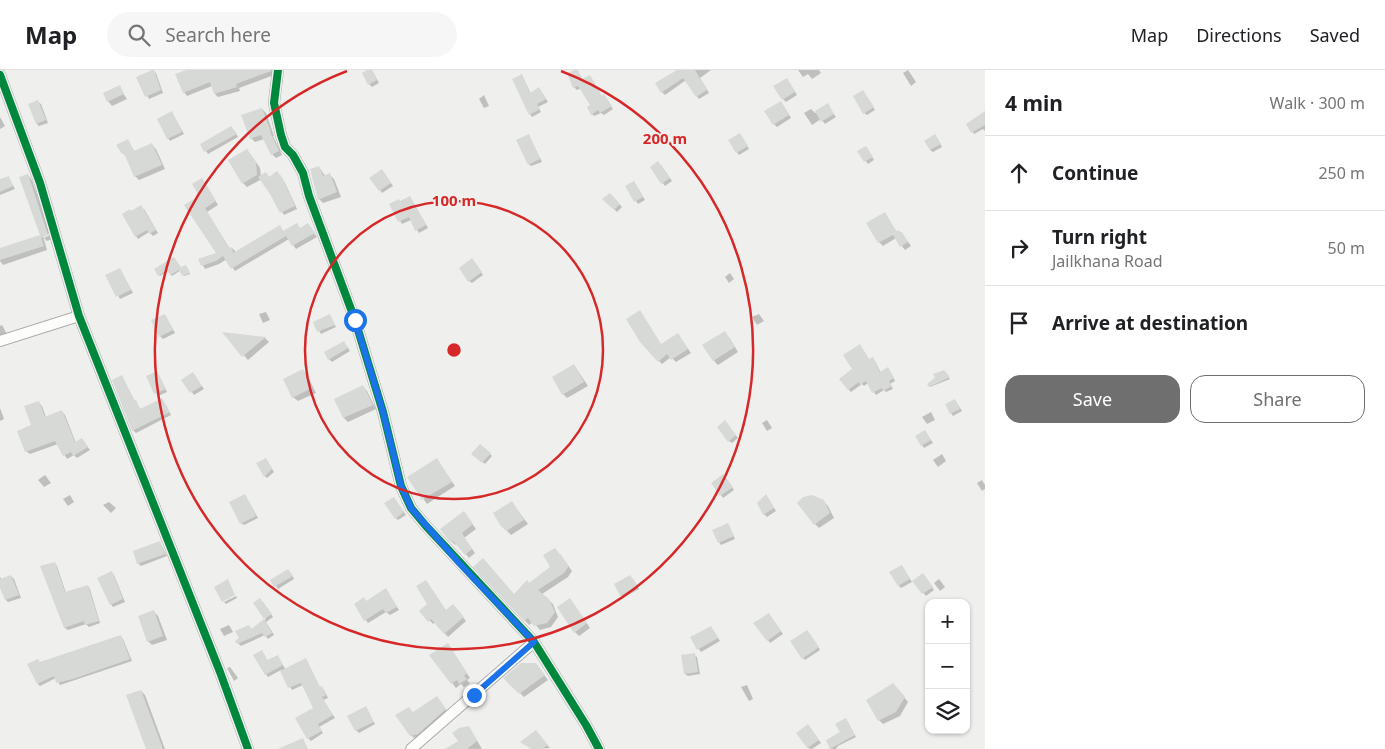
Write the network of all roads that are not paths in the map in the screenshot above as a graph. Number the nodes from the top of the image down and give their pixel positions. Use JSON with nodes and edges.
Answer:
{"nodes":[{"id":1,"x":278,"y":70,"type":"edge"},
{"id":2,"x":0,"y":75,"type":"edge"},
{"id":3,"x":78,"y":316,"type":"junction"},
{"id":4,"x":0,"y":341,"type":"edge"},
{"id":5,"x":534,"y":642,"type":"junction"},
{"id":6,"x":248,"y":749,"type":"edge"},
{"id":7,"x":411,"y":749,"type":"edge"},
{"id":8,"x":599,"y":749,"type":"edge"}],
"edges":[{"from":1,"to":5,"type":"street"},
{"from":2,"to":3,"type":"street"},
{"from":3,"to":4,"type":"street"},
{"from":3,"to":6,"type":"street"},
{"from":5,"to":7,"type":"street"},
{"from":5,"to":8,"type":"street"}]}
